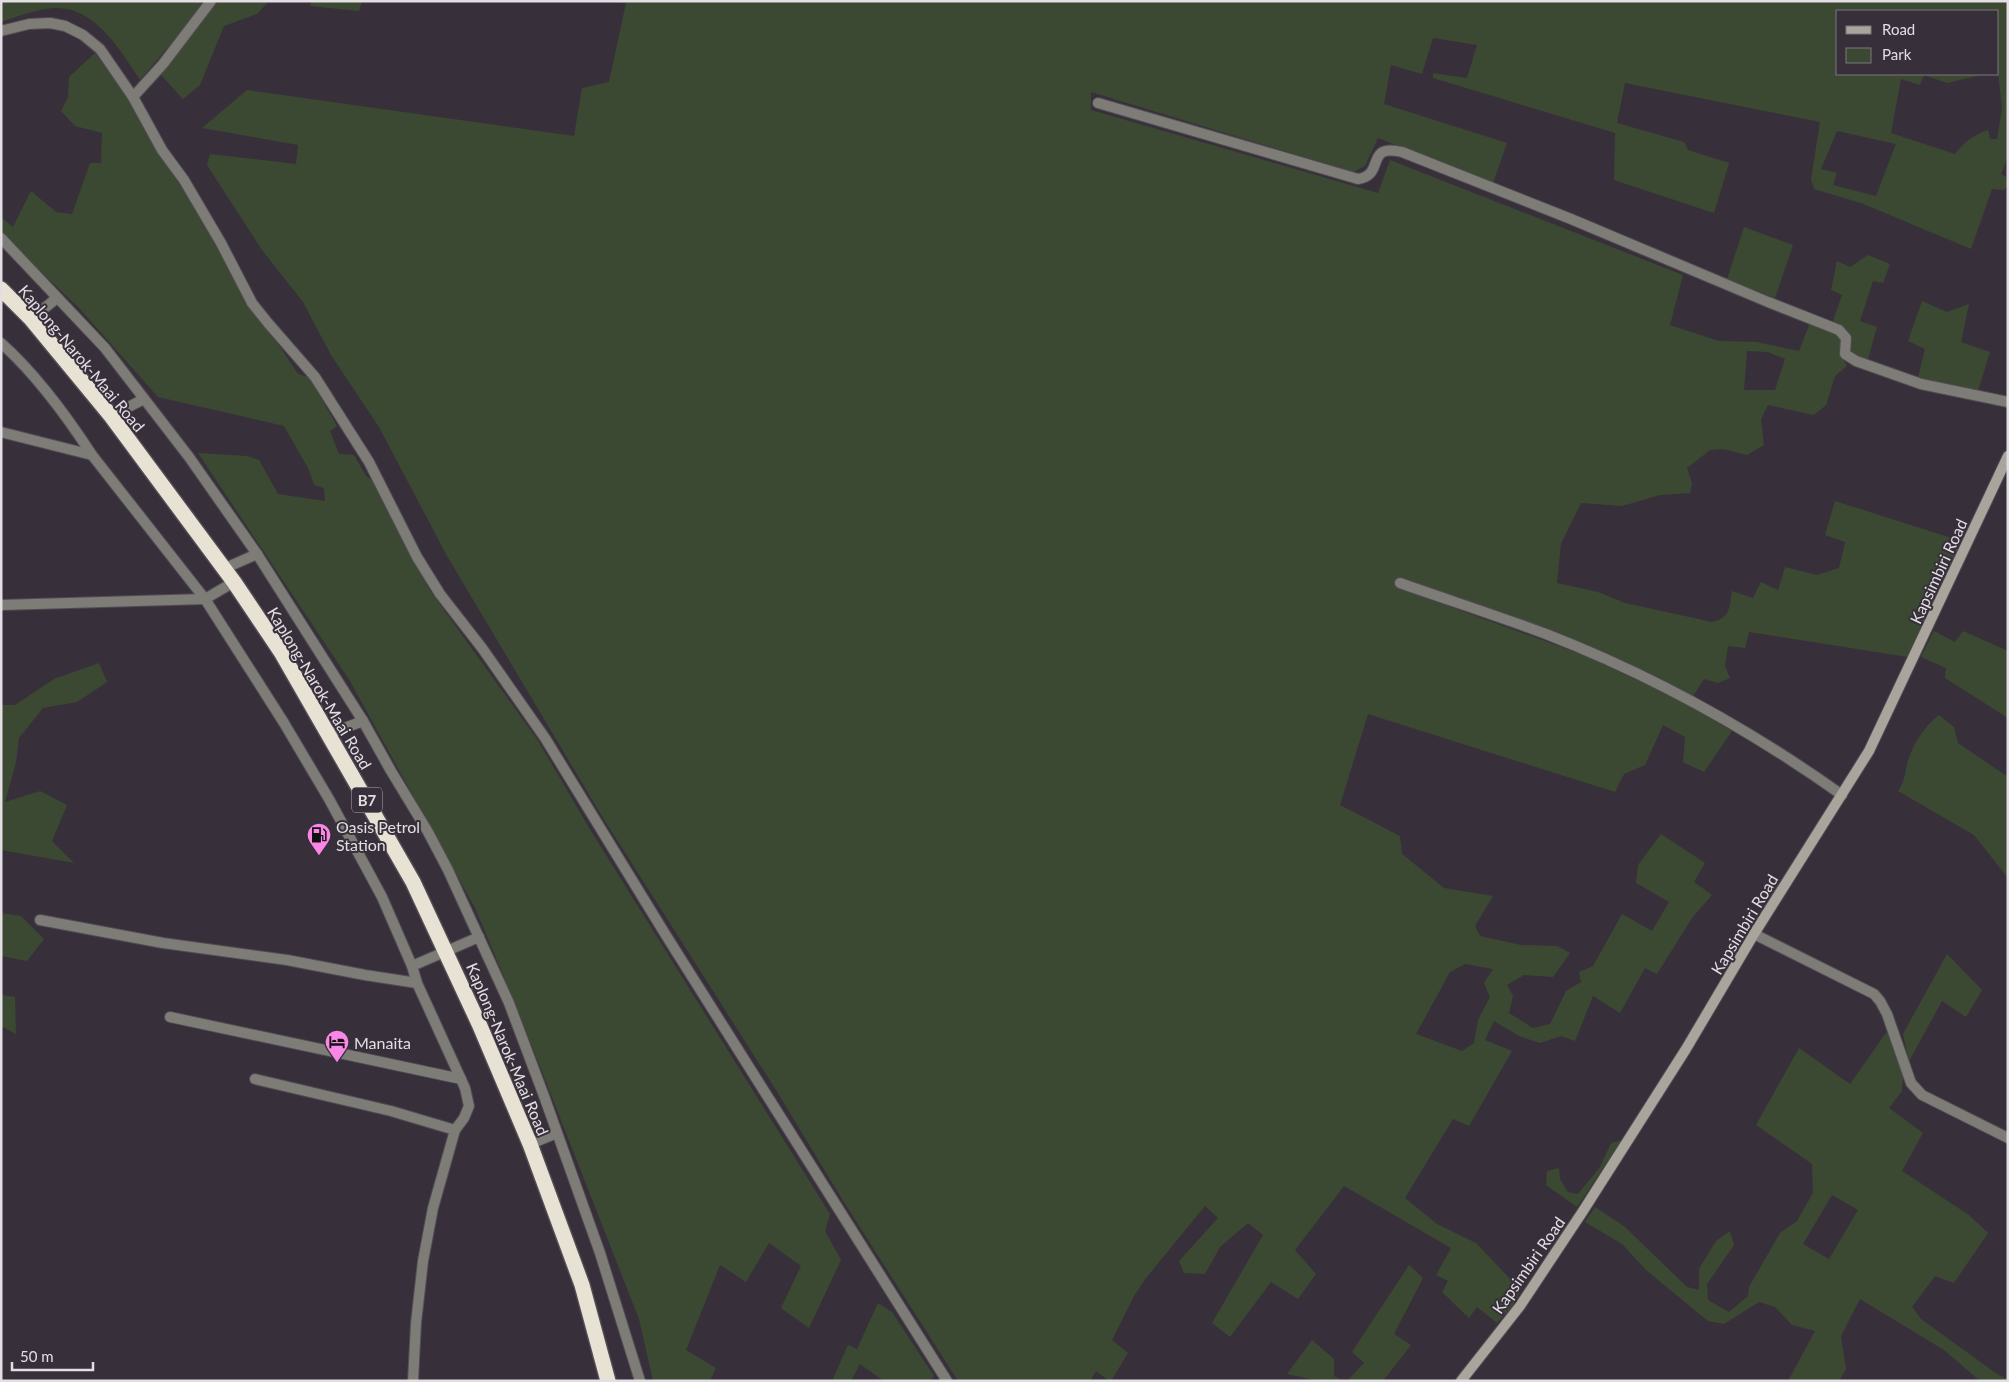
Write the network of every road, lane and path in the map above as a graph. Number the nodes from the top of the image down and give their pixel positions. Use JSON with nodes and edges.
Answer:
{"nodes":[{"id":1,"x":211,"y":1,"type":"edge"},
{"id":2,"x":1,"y":31,"type":"edge"},
{"id":3,"x":133,"y":97,"type":"junction"},
{"id":4,"x":1098,"y":104,"type":"dead end"},
{"id":5,"x":1,"y":238,"type":"edge"},
{"id":6,"x":2,"y":293,"type":"edge"},
{"id":7,"x":57,"y":298,"type":"junction"},
{"id":8,"x":31,"y":319,"type":"junction"},
{"id":9,"x":1,"y":343,"type":"edge"},
{"id":10,"x":144,"y":399,"type":"junction"},
{"id":11,"x":2008,"y":402,"type":"edge"},
{"id":12,"x":111,"y":416,"type":"junction"},
{"id":13,"x":1,"y":432,"type":"edge"},
{"id":14,"x":92,"y":455,"type":"junction"},
{"id":15,"x":2008,"y":456,"type":"edge"},
{"id":16,"x":257,"y":554,"type":"junction"},
{"id":17,"x":224,"y":569,"type":"junction"},
{"id":18,"x":234,"y":582,"type":"junction"},
{"id":19,"x":1400,"y":583,"type":"dead end"},
{"id":20,"x":205,"y":599,"type":"junction"},
{"id":21,"x":1,"y":605,"type":"edge"},
{"id":22,"x":363,"y":720,"type":"junction"},
{"id":23,"x":329,"y":734,"type":"junction"},
{"id":24,"x":1842,"y":795,"type":"junction"},
{"id":25,"x":40,"y":920,"type":"dead end"},
{"id":26,"x":1754,"y":934,"type":"junction"},
{"id":27,"x":479,"y":937,"type":"junction"},
{"id":28,"x":447,"y":952,"type":"junction"},
{"id":29,"x":412,"y":966,"type":"junction"},
{"id":30,"x":417,"y":983,"type":"junction"},
{"id":31,"x":170,"y":1017,"type":"dead end"},
{"id":32,"x":255,"y":1079,"type":"dead end"},
{"id":33,"x":461,"y":1079,"type":"junction"},
{"id":34,"x":456,"y":1130,"type":"junction"},
{"id":35,"x":556,"y":1133,"type":"junction"},
{"id":36,"x":2008,"y":1138,"type":"edge"},
{"id":37,"x":530,"y":1144,"type":"junction"},
{"id":38,"x":413,"y":1381,"type":"edge"},
{"id":39,"x":608,"y":1381,"type":"edge"},
{"id":40,"x":640,"y":1381,"type":"edge"},
{"id":41,"x":946,"y":1381,"type":"edge"},
{"id":42,"x":1461,"y":1381,"type":"edge"}],
"edges":[{"from":1,"to":3,"type":"street"},
{"from":2,"to":3,"type":"street"},
{"from":3,"to":41,"type":"street"},
{"from":4,"to":11,"type":"street"},
{"from":5,"to":7,"type":"street"},
{"from":6,"to":8,"type":"highway","name":"Kaplong-Narok-Maai Road","number":"B7"},
{"from":7,"to":8,"type":"street"},
{"from":7,"to":10,"type":"street"},
{"from":8,"to":12,"type":"highway","name":"Kaplong-Narok-Maai Road","number":"B7"},
{"from":9,"to":14,"type":"street"},
{"from":10,"to":12,"type":"street"},
{"from":10,"to":16,"type":"street"},
{"from":12,"to":17,"type":"highway","name":"Kaplong-Narok-Maai Road","number":"B7"},
{"from":13,"to":14,"type":"street"},
{"from":14,"to":20,"type":"street"},
{"from":15,"to":24,"type":"street","name":"Kapsimbiri Road"},
{"from":16,"to":17,"type":"street"},
{"from":16,"to":22,"type":"street"},
{"from":17,"to":18,"type":"highway","name":"Kaplong-Narok-Maai Road","number":"B7"},
{"from":18,"to":20,"type":"street"},
{"from":18,"to":23,"type":"highway","name":"Kaplong-Narok-Maai Road","number":"B7"},
{"from":19,"to":24,"type":"street"},
{"from":20,"to":21,"type":"street"},
{"from":20,"to":29,"type":"street"},
{"from":22,"to":23,"type":"street"},
{"from":22,"to":27,"type":"street"},
{"from":23,"to":28,"type":"highway","name":"Kaplong-Narok-Maai Road","number":"B7"},
{"from":24,"to":26,"type":"street","name":"Kapsimbiri Road"},
{"from":25,"to":30,"type":"street"},
{"from":26,"to":36,"type":"street"},
{"from":26,"to":42,"type":"street","name":"Kapsimbiri Road"},
{"from":27,"to":28,"type":"street"},
{"from":27,"to":35,"type":"street"},
{"from":28,"to":29,"type":"street"},
{"from":28,"to":37,"type":"highway","name":"Kaplong-Narok-Maai Road","number":"B7"},
{"from":29,"to":30,"type":"street"},
{"from":30,"to":33,"type":"street"},
{"from":31,"to":33,"type":"street"},
{"from":32,"to":34,"type":"street"},
{"from":33,"to":34,"type":"street"},
{"from":34,"to":38,"type":"street"},
{"from":35,"to":37,"type":"street"},
{"from":35,"to":40,"type":"street"},
{"from":37,"to":39,"type":"highway","name":"Kaplong-Narok-Maai Road","number":"B7"}]}
